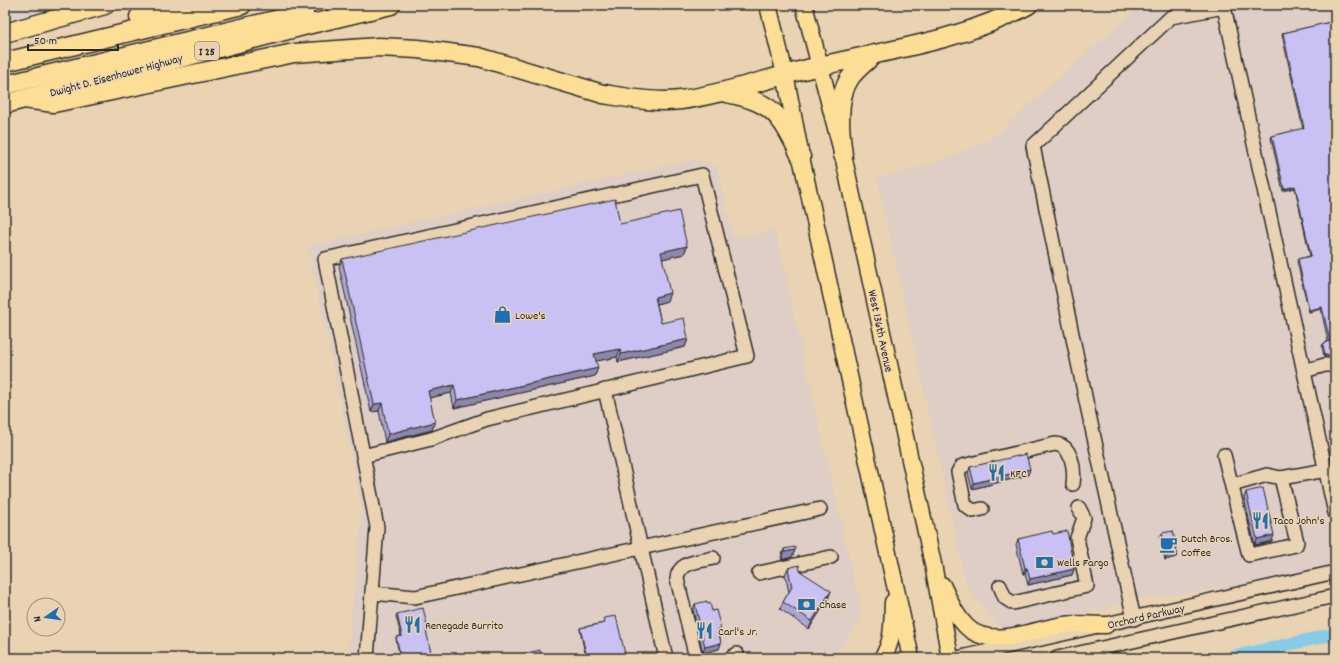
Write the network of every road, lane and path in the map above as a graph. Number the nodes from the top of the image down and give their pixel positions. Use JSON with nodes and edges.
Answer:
{"nodes":[{"id":1,"x":105,"y":5,"type":"edge"},
{"id":2,"x":187,"y":5,"type":"edge"},
{"id":3,"x":242,"y":5,"type":"edge"},
{"id":4,"x":337,"y":5,"type":"edge"},
{"id":5,"x":390,"y":5,"type":"edge"},
{"id":6,"x":768,"y":5,"type":"edge"},
{"id":7,"x":804,"y":5,"type":"edge"},
{"id":8,"x":1028,"y":5,"type":"edge"},
{"id":9,"x":5,"y":33,"type":"edge"},
{"id":10,"x":5,"y":50,"type":"edge"},
{"id":11,"x":872,"y":56,"type":"junction"},
{"id":12,"x":5,"y":62,"type":"edge"},
{"id":13,"x":819,"y":66,"type":"junction"},
{"id":14,"x":785,"y":74,"type":"junction"},
{"id":15,"x":5,"y":85,"type":"edge"},
{"id":16,"x":720,"y":92,"type":"junction"},
{"id":17,"x":24,"y":99,"type":"junction"},
{"id":18,"x":5,"y":104,"type":"edge"},
{"id":19,"x":842,"y":155,"type":"junction"},
{"id":20,"x":800,"y":156,"type":"junction"},
{"id":21,"x":1335,"y":365,"type":"edge"},
{"id":22,"x":1304,"y":371,"type":"junction"},
{"id":23,"x":605,"y":390,"type":"junction"},
{"id":24,"x":1224,"y":455,"type":"dead end"},
{"id":25,"x":363,"y":456,"type":"junction"},
{"id":26,"x":1326,"y":470,"type":"junction"},
{"id":27,"x":1281,"y":478,"type":"junction"},
{"id":28,"x":1073,"y":484,"type":"dead end"},
{"id":29,"x":1232,"y":485,"type":"junction"},
{"id":30,"x":1079,"y":508,"type":"dead end"},
{"id":31,"x":820,"y":509,"type":"dead end"},
{"id":32,"x":982,"y":509,"type":"dead end"},
{"id":33,"x":1335,"y":513,"type":"edge"},
{"id":34,"x":640,"y":548,"type":"junction"},
{"id":35,"x":831,"y":557,"type":"dead end"},
{"id":36,"x":713,"y":558,"type":"dead end"},
{"id":37,"x":933,"y":564,"type":"junction"},
{"id":38,"x":1335,"y":572,"type":"edge"},
{"id":39,"x":759,"y":573,"type":"dead end"},
{"id":40,"x":893,"y":574,"type":"junction"},
{"id":41,"x":1000,"y":586,"type":"dead end"},
{"id":42,"x":372,"y":593,"type":"junction"},
{"id":43,"x":1335,"y":596,"type":"edge"},
{"id":44,"x":1134,"y":619,"type":"junction"},
{"id":45,"x":1106,"y":625,"type":"junction"},
{"id":46,"x":367,"y":658,"type":"edge"},
{"id":47,"x":666,"y":658,"type":"edge"},
{"id":48,"x":696,"y":658,"type":"edge"},
{"id":49,"x":882,"y":658,"type":"edge"},
{"id":50,"x":911,"y":658,"type":"edge"},
{"id":51,"x":950,"y":658,"type":"edge"},
{"id":52,"x":957,"y":658,"type":"edge"},
{"id":53,"x":1057,"y":658,"type":"edge"}],
"edges":[{"from":1,"to":9,"type":"highway"},
{"from":2,"to":10,"type":"highway"},
{"from":3,"to":12,"type":"highway"},
{"from":4,"to":15,"type":"highway"},
{"from":5,"to":17,"type":"highway","name":"Dwight D. Eisenhower Highway","number":"I 25"},
{"from":6,"to":14,"type":"main road"},
{"from":7,"to":13,"type":"main road","name":"West 136th Avenue"},
{"from":8,"to":11,"type":"highway"},
{"from":11,"to":13,"type":"highway"},
{"from":11,"to":19,"type":"highway"},
{"from":13,"to":14,"type":"highway"},
{"from":13,"to":19,"type":"main road","name":"West 136th Avenue"},
{"from":14,"to":16,"type":"highway"},
{"from":14,"to":20,"type":"main road"},
{"from":16,"to":17,"type":"highway"},
{"from":16,"to":20,"type":"highway"},
{"from":17,"to":18,"type":"highway","name":"Dwight D. Eisenhower Highway","number":"I 25"},
{"from":19,"to":37,"type":"main road","name":"West 136th Avenue"},
{"from":20,"to":40,"type":"main road"},
{"from":21,"to":22,"type":"street"},
{"from":22,"to":26,"type":"street"},
{"from":22,"to":44,"type":"street"},
{"from":23,"to":25,"type":"street"},
{"from":23,"to":25,"type":"street"},
{"from":23,"to":34,"type":"street"},
{"from":24,"to":29,"type":"street"},
{"from":25,"to":42,"type":"street"},
{"from":26,"to":27,"type":"street"},
{"from":26,"to":33,"type":"street"},
{"from":27,"to":29,"type":"street"},
{"from":27,"to":29,"type":"street"},
{"from":28,"to":32,"type":"street"},
{"from":30,"to":41,"type":"street"},
{"from":31,"to":34,"type":"street"},
{"from":34,"to":42,"type":"street"},
{"from":34,"to":47,"type":"street"},
{"from":35,"to":39,"type":"street"},
{"from":36,"to":48,"type":"street"},
{"from":37,"to":45,"type":"main road"},
{"from":37,"to":51,"type":"main road","name":"West 136th Avenue"},
{"from":38,"to":44,"type":"street","name":"Orchard Parkway"},
{"from":40,"to":49,"type":"main road"},
{"from":40,"to":50,"type":"main road"},
{"from":42,"to":46,"type":"street"},
{"from":43,"to":53,"type":"street","name":"Orchard Parkway"},
{"from":44,"to":45,"type":"street","name":"Orchard Parkway"},
{"from":45,"to":52,"type":"street","name":"Orchard Parkway"}]}
